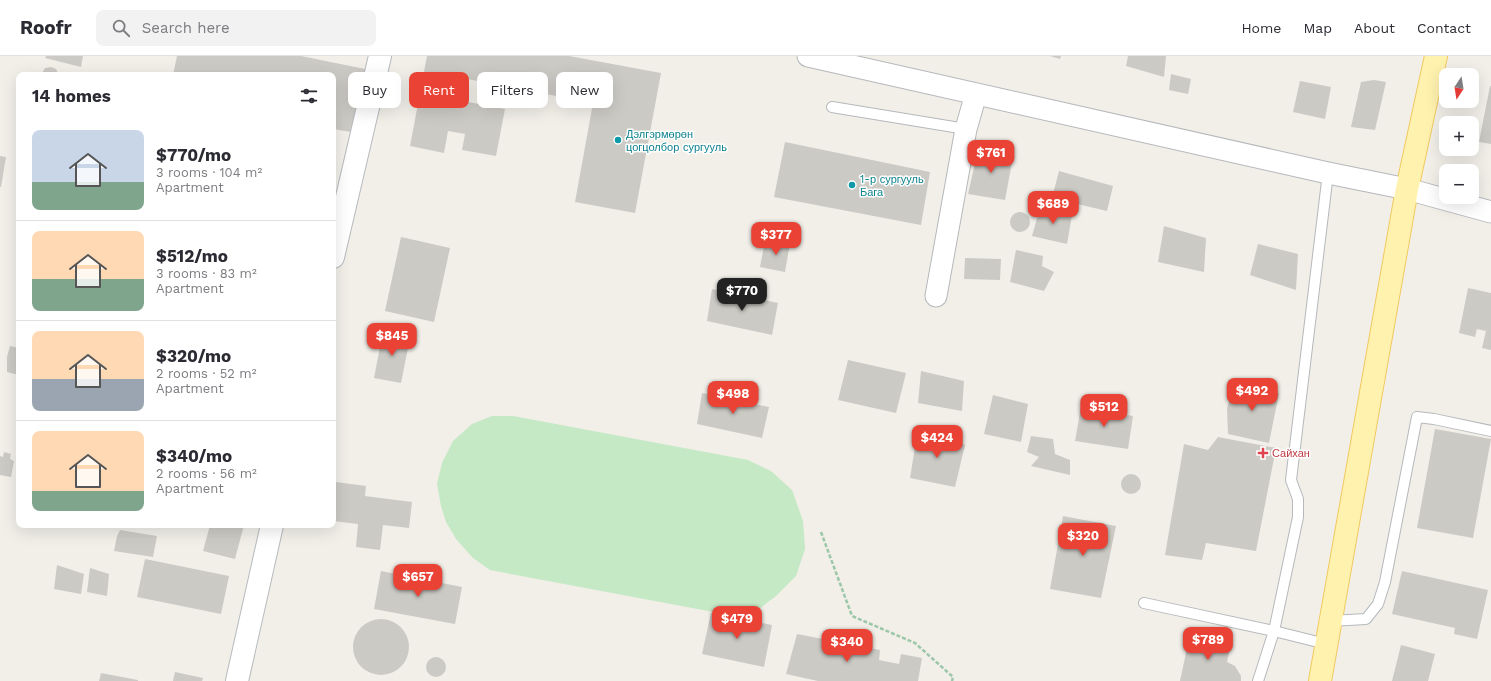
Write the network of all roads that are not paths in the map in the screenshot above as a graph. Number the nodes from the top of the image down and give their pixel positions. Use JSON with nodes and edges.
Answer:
{"nodes":[{"id":1,"x":380,"y":56,"type":"edge"},
{"id":2,"x":808,"y":56,"type":"edge"},
{"id":3,"x":1436,"y":56,"type":"edge"},
{"id":4,"x":976,"y":94,"type":"junction"},
{"id":5,"x":832,"y":107,"type":"dead end"},
{"id":6,"x":966,"y":130,"type":"junction"},
{"id":7,"x":1328,"y":173,"type":"junction"},
{"id":8,"x":1407,"y":189,"type":"junction"},
{"id":9,"x":1491,"y":212,"type":"edge"},
{"id":10,"x":336,"y":244,"type":"edge"},
{"id":11,"x":936,"y":296,"type":"dead end"},
{"id":12,"x":1491,"y":431,"type":"edge"},
{"id":13,"x":271,"y":528,"type":"edge"},
{"id":14,"x":1144,"y":604,"type":"dead end"},
{"id":15,"x":1330,"y":621,"type":"junction"},
{"id":16,"x":1274,"y":631,"type":"junction"},
{"id":17,"x":1326,"y":644,"type":"junction"},
{"id":18,"x":237,"y":681,"type":"edge"},
{"id":19,"x":1258,"y":681,"type":"edge"},
{"id":20,"x":1320,"y":681,"type":"edge"}],
"edges":[{"from":1,"to":10,"type":"main road"},
{"from":2,"to":4,"type":"street"},
{"from":3,"to":8,"type":"main road"},
{"from":4,"to":6,"type":"street"},
{"from":4,"to":7,"type":"street"},
{"from":5,"to":6,"type":"lane"},
{"from":6,"to":11,"type":"street"},
{"from":7,"to":8,"type":"street"},
{"from":7,"to":16,"type":"lane"},
{"from":8,"to":9,"type":"street"},
{"from":8,"to":15,"type":"main road"},
{"from":12,"to":15,"type":"lane"},
{"from":13,"to":18,"type":"main road"},
{"from":14,"to":16,"type":"lane"},
{"from":15,"to":17,"type":"main road"},
{"from":16,"to":17,"type":"lane"},
{"from":16,"to":19,"type":"lane"},
{"from":17,"to":20,"type":"main road"}]}
